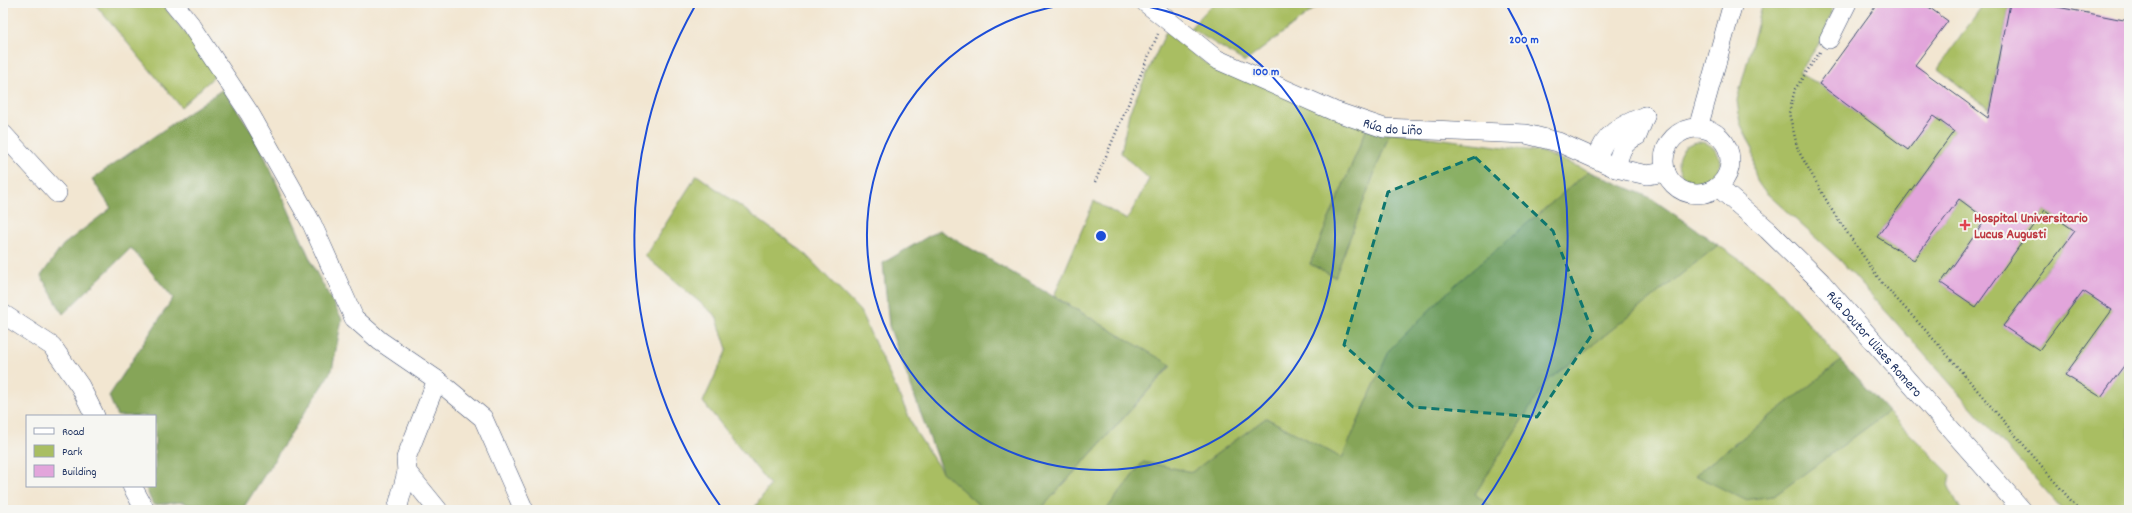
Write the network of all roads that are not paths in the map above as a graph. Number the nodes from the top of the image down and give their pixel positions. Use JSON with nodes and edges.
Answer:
{"nodes":[{"id":1,"x":173,"y":3,"type":"edge"},
{"id":2,"x":1146,"y":3,"type":"edge"},
{"id":3,"x":1733,"y":3,"type":"edge"},
{"id":4,"x":1847,"y":3,"type":"edge"},
{"id":5,"x":1829,"y":39,"type":"road end"},
{"id":6,"x":1698,"y":128,"type":"junction"},
{"id":7,"x":3,"y":134,"type":"edge"},
{"id":8,"x":1597,"y":159,"type":"junction"},
{"id":9,"x":1616,"y":168,"type":"junction"},
{"id":10,"x":1666,"y":172,"type":"junction"},
{"id":11,"x":1718,"y":187,"type":"junction"},
{"id":12,"x":57,"y":193,"type":"dead end"},
{"id":13,"x":3,"y":314,"type":"edge"},
{"id":14,"x":437,"y":380,"type":"junction"},
{"id":15,"x":94,"y":415,"type":"edge"},
{"id":16,"x":407,"y":472,"type":"junction"},
{"id":17,"x":133,"y":487,"type":"edge"},
{"id":18,"x":145,"y":510,"type":"edge"},
{"id":19,"x":397,"y":510,"type":"edge"},
{"id":20,"x":438,"y":510,"type":"edge"},
{"id":21,"x":524,"y":510,"type":"edge"},
{"id":22,"x":2022,"y":510,"type":"edge"}],
"edges":[{"from":1,"to":14,"type":"street"},
{"from":2,"to":8,"type":"street","name":"Rúa do Liño"},
{"from":3,"to":6,"type":"street"},
{"from":4,"to":5,"type":"street"},
{"from":6,"to":10,"type":"street"},
{"from":6,"to":11,"type":"street"},
{"from":7,"to":12,"type":"street"},
{"from":8,"to":9,"type":"street","name":"Rúa do Liño"},
{"from":8,"to":9,"type":"street"},
{"from":9,"to":10,"type":"street","name":"Rúa do Liño"},
{"from":10,"to":11,"type":"street"},
{"from":11,"to":22,"type":"street","name":"Rúa Doutor Ulises Romero"},
{"from":13,"to":15,"type":"street"},
{"from":14,"to":16,"type":"street"},
{"from":14,"to":21,"type":"street"},
{"from":16,"to":19,"type":"street"},
{"from":16,"to":20,"type":"street"},
{"from":17,"to":18,"type":"street"}]}
